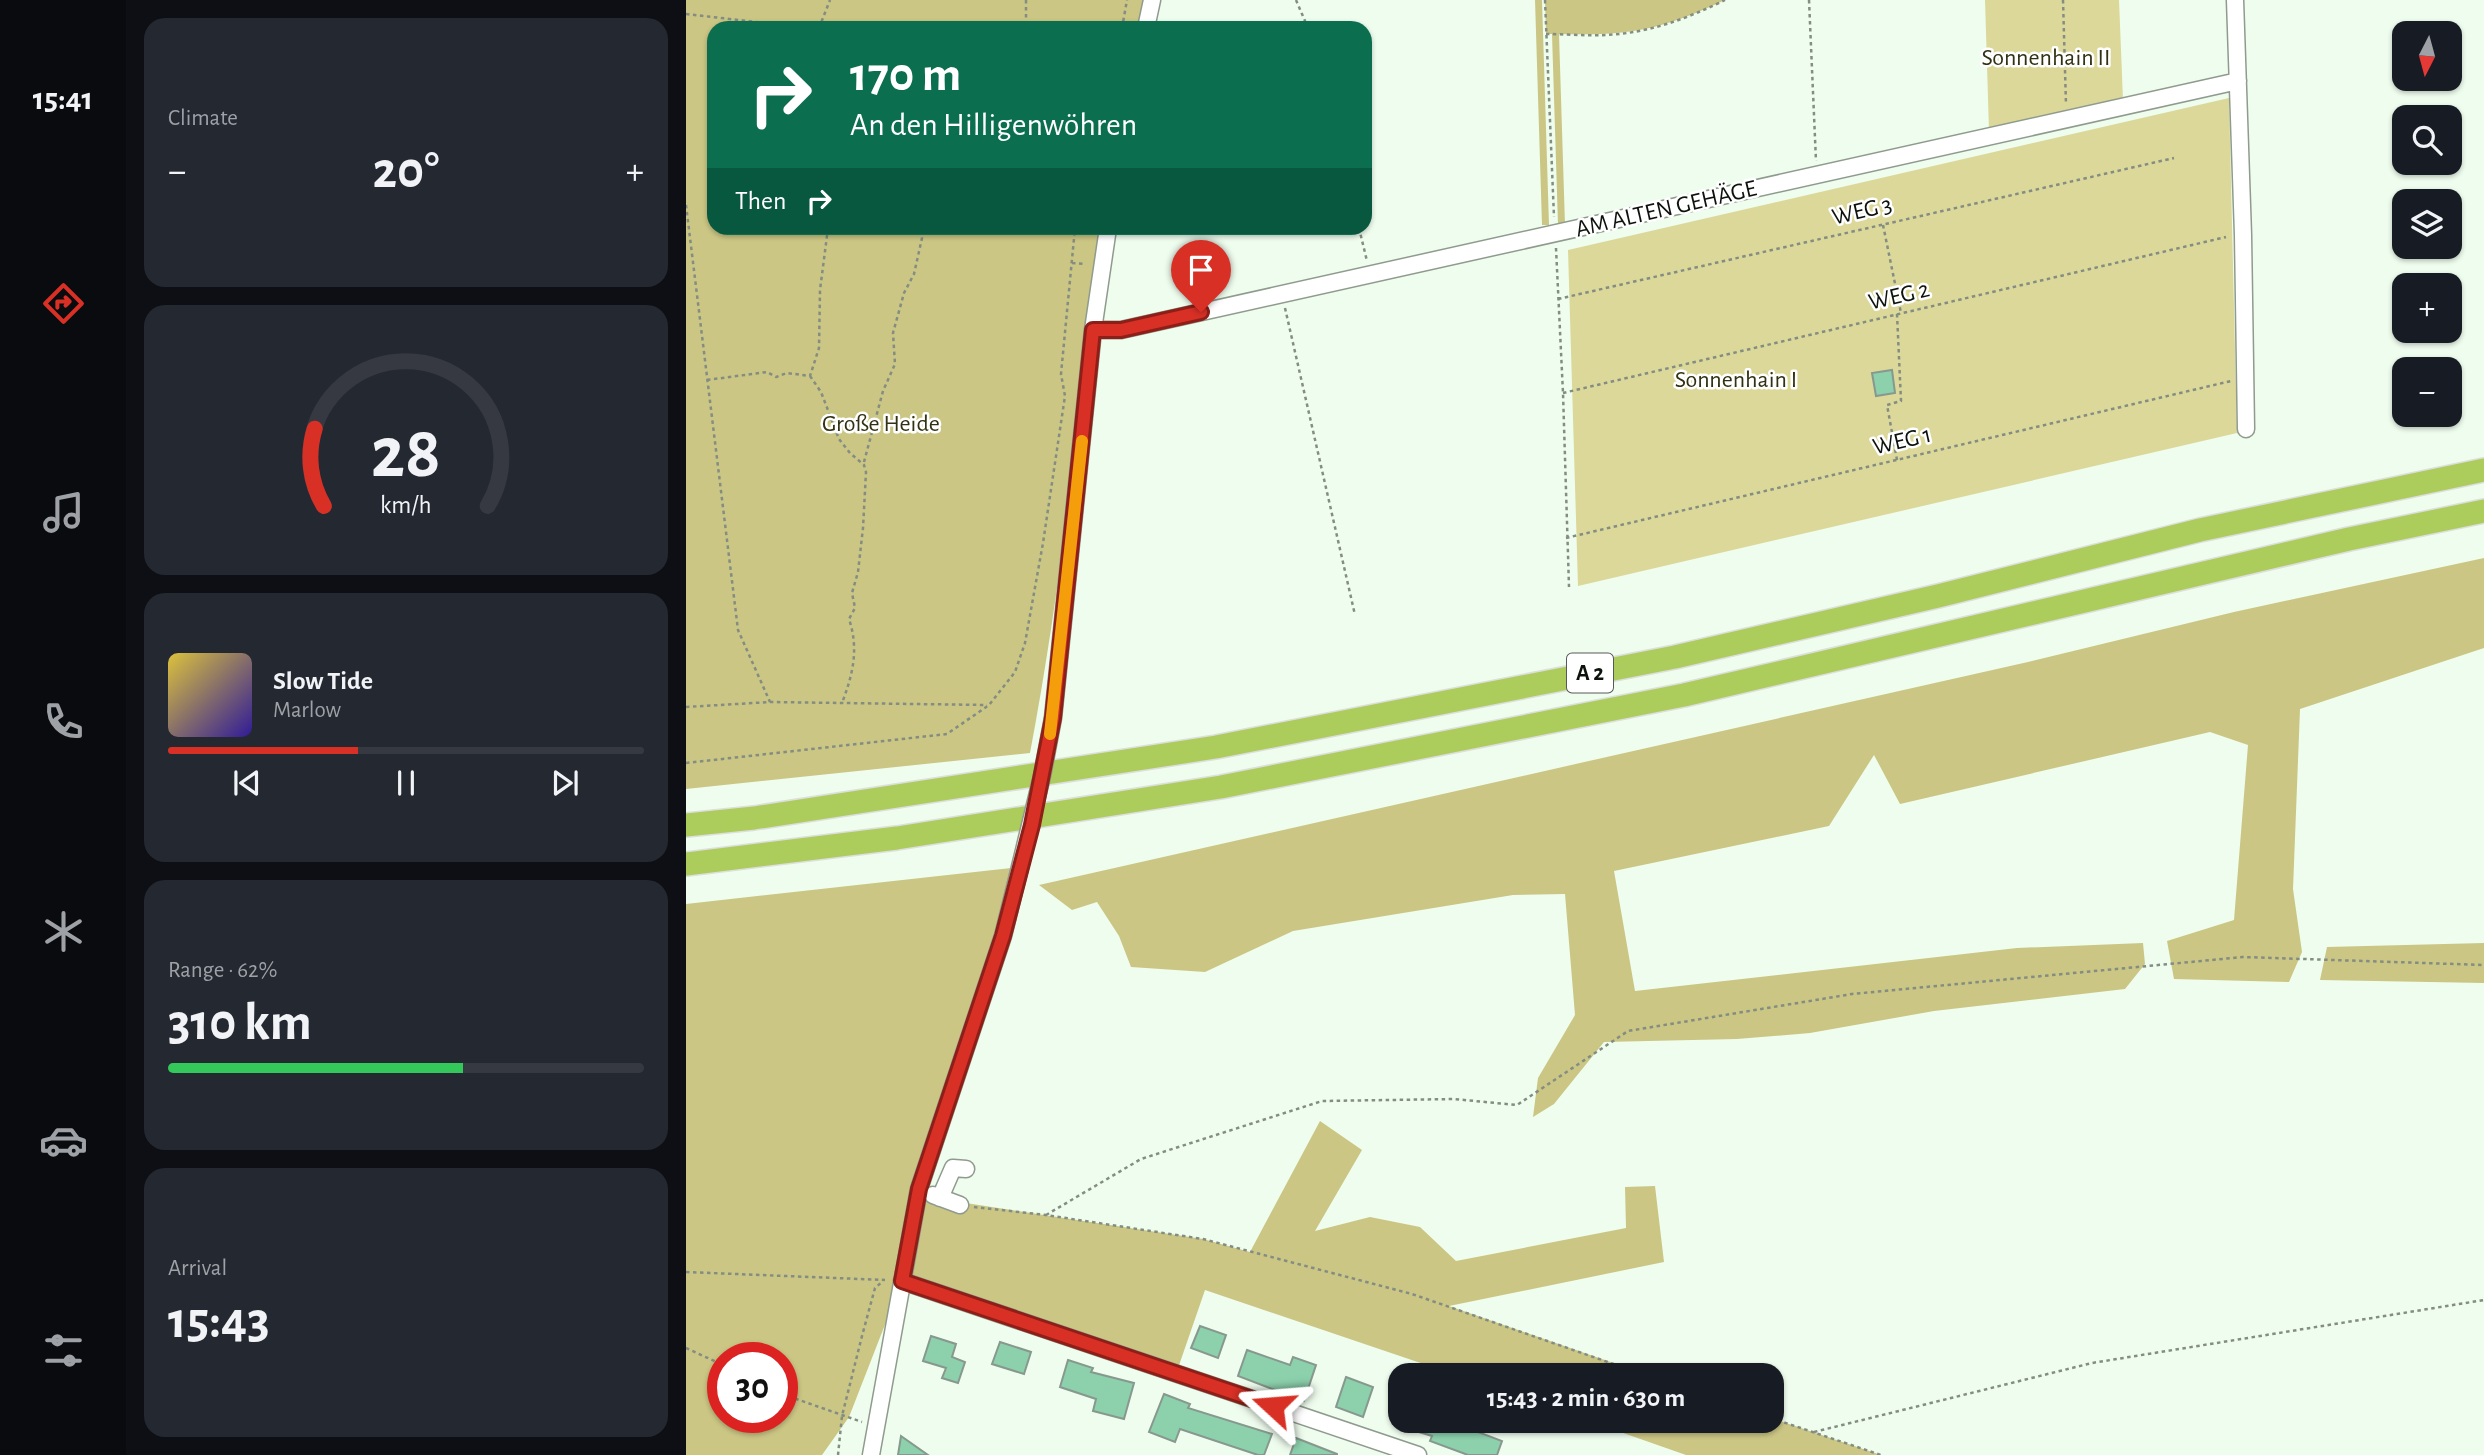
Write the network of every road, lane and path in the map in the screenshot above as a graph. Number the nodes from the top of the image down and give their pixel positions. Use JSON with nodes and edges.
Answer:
{"nodes":[{"id":1,"x":830,"y":0,"type":"edge"},
{"id":2,"x":1026,"y":0,"type":"edge"},
{"id":3,"x":1127,"y":0,"type":"edge"},
{"id":4,"x":1152,"y":0,"type":"edge"},
{"id":5,"x":1296,"y":0,"type":"edge"},
{"id":6,"x":1545,"y":0,"type":"edge"},
{"id":7,"x":1725,"y":0,"type":"edge"},
{"id":8,"x":1810,"y":0,"type":"edge"},
{"id":9,"x":2063,"y":0,"type":"edge"},
{"id":10,"x":2235,"y":0,"type":"edge"},
{"id":11,"x":686,"y":13,"type":"edge"},
{"id":12,"x":752,"y":21,"type":"edge"},
{"id":13,"x":822,"y":21,"type":"edge"},
{"id":14,"x":1026,"y":21,"type":"edge"},
{"id":15,"x":1123,"y":21,"type":"edge"},
{"id":16,"x":1148,"y":21,"type":"edge"},
{"id":17,"x":1305,"y":21,"type":"edge"},
{"id":18,"x":1546,"y":34,"type":"junction"},
{"id":19,"x":2238,"y":81,"type":"junction"},
{"id":20,"x":2067,"y":120,"type":"junction"},
{"id":21,"x":2174,"y":158,"type":"dead end"},
{"id":22,"x":1816,"y":175,"type":"junction"},
{"id":23,"x":686,"y":205,"type":"edge"},
{"id":24,"x":686,"y":211,"type":"edge"},
{"id":25,"x":1883,"y":225,"type":"junction"},
{"id":26,"x":1555,"y":234,"type":"junction"},
{"id":27,"x":827,"y":235,"type":"edge"},
{"id":28,"x":922,"y":235,"type":"edge"},
{"id":29,"x":1074,"y":235,"type":"edge"},
{"id":30,"x":1107,"y":235,"type":"edge"},
{"id":31,"x":1361,"y":235,"type":"edge"},
{"id":32,"x":2243,"y":235,"type":"junction"},
{"id":33,"x":1371,"y":274,"type":"junction"},
{"id":34,"x":1282,"y":294,"type":"junction"},
{"id":35,"x":1558,"y":299,"type":"junction"},
{"id":36,"x":1899,"y":314,"type":"junction"},
{"id":37,"x":1093,"y":330,"type":"junction"},
{"id":38,"x":810,"y":376,"type":"junction"},
{"id":39,"x":2246,"y":379,"type":"junction"},
{"id":40,"x":707,"y":380,"type":"junction"},
{"id":41,"x":1563,"y":393,"type":"junction"},
{"id":42,"x":2246,"y":429,"type":"dead end"},
{"id":43,"x":1897,"y":460,"type":"junction"},
{"id":44,"x":864,"y":464,"type":"junction"},
{"id":45,"x":2484,"y":470,"type":"edge"},
{"id":46,"x":2484,"y":511,"type":"edge"},
{"id":47,"x":1566,"y":538,"type":"junction"},
{"id":48,"x":1569,"y":587,"type":"dead end"},
{"id":49,"x":1355,"y":615,"type":"dead end"},
{"id":50,"x":770,"y":702,"type":"junction"},
{"id":51,"x":842,"y":703,"type":"junction"},
{"id":52,"x":989,"y":705,"type":"junction"},
{"id":53,"x":686,"y":708,"type":"edge"},
{"id":54,"x":686,"y":762,"type":"edge"},
{"id":55,"x":686,"y":825,"type":"edge"},
{"id":56,"x":686,"y":864,"type":"edge"},
{"id":57,"x":2484,"y":965,"type":"edge"},
{"id":58,"x":966,"y":1169,"type":"dead end"},
{"id":59,"x":919,"y":1189,"type":"junction"},
{"id":60,"x":940,"y":1198,"type":"junction"},
{"id":61,"x":960,"y":1205,"type":"joint"},
{"id":62,"x":1046,"y":1215,"type":"junction"},
{"id":63,"x":686,"y":1272,"type":"edge"},
{"id":64,"x":885,"y":1280,"type":"junction"},
{"id":65,"x":902,"y":1281,"type":"junction"},
{"id":66,"x":2484,"y":1300,"type":"edge"},
{"id":67,"x":686,"y":1348,"type":"edge"},
{"id":68,"x":707,"y":1358,"type":"edge"},
{"id":69,"x":1611,"y":1363,"type":"edge"},
{"id":70,"x":798,"y":1400,"type":"edge"},
{"id":71,"x":842,"y":1416,"type":"junction"},
{"id":72,"x":1784,"y":1422,"type":"edge"},
{"id":73,"x":875,"y":1426,"type":"junction"},
{"id":74,"x":1814,"y":1432,"type":"junction"},
{"id":75,"x":838,"y":1455,"type":"edge"},
{"id":76,"x":871,"y":1455,"type":"edge"},
{"id":77,"x":1418,"y":1455,"type":"edge"},
{"id":78,"x":1881,"y":1455,"type":"edge"}],
"edges":[{"from":1,"to":13,"type":"path"},
{"from":2,"to":14,"type":"path"},
{"from":3,"to":15,"type":"path"},
{"from":4,"to":16,"type":"street"},
{"from":5,"to":17,"type":"path"},
{"from":6,"to":18,"type":"path"},
{"from":7,"to":18,"type":"path"},
{"from":8,"to":22,"type":"path"},
{"from":9,"to":20,"type":"path"},
{"from":10,"to":19,"type":"street"},
{"from":11,"to":12,"type":"path"},
{"from":18,"to":26,"type":"path"},
{"from":19,"to":20,"type":"street","name":"AM ALTEN GEHÄGE"},
{"from":19,"to":32,"type":"street"},
{"from":20,"to":22,"type":"street","name":"AM ALTEN GEHÄGE"},
{"from":21,"to":25,"type":"path","name":"WEG 3"},
{"from":22,"to":26,"type":"street","name":"AM ALTEN GEHÄGE"},
{"from":23,"to":24,"type":"path"},
{"from":24,"to":40,"type":"path"},
{"from":25,"to":35,"type":"path","name":"WEG 3"},
{"from":25,"to":36,"type":"path"},
{"from":26,"to":33,"type":"street","name":"AM ALTEN GEHÄGE"},
{"from":26,"to":35,"type":"path"},
{"from":27,"to":38,"type":"path"},
{"from":28,"to":44,"type":"path"},
{"from":29,"to":52,"type":"path"},
{"from":30,"to":37,"type":"street"},
{"from":31,"to":33,"type":"path"},
{"from":32,"to":36,"type":"path","name":"WEG 2"},
{"from":32,"to":39,"type":"street"},
{"from":33,"to":34,"type":"street","name":"AM ALTEN GEHÄGE"},
{"from":34,"to":37,"type":"street","name":"AM ALTEN GEHÄGE"},
{"from":34,"to":49,"type":"path"},
{"from":35,"to":41,"type":"path"},
{"from":36,"to":41,"type":"path","name":"WEG 2"},
{"from":36,"to":43,"type":"path"},
{"from":37,"to":59,"type":"street","bridge":true},
{"from":38,"to":40,"type":"path"},
{"from":38,"to":44,"type":"path"},
{"from":39,"to":42,"type":"street"},
{"from":39,"to":43,"type":"path","name":"WEG 1"},
{"from":40,"to":50,"type":"path"},
{"from":41,"to":47,"type":"path"},
{"from":43,"to":47,"type":"path","name":"WEG 1"},
{"from":44,"to":51,"type":"path"},
{"from":45,"to":55,"type":"highway","number":"A 2"},
{"from":46,"to":56,"type":"highway","number":"A 2"},
{"from":47,"to":48,"type":"path"},
{"from":50,"to":51,"type":"path"},
{"from":50,"to":53,"type":"path"},
{"from":51,"to":52,"type":"path"},
{"from":52,"to":54,"type":"path"},
{"from":57,"to":62,"type":"path"},
{"from":58,"to":60,"type":"street"},
{"from":59,"to":60,"type":"street"},
{"from":59,"to":65,"type":"street"},
{"from":60,"to":61,"type":"street"},
{"from":61,"to":62,"type":"path"},
{"from":62,"to":69,"type":"path"},
{"from":63,"to":64,"type":"path"},
{"from":64,"to":65,"type":"path"},
{"from":64,"to":71,"type":"path"},
{"from":65,"to":73,"type":"street"},
{"from":65,"to":77,"type":"street"},
{"from":66,"to":74,"type":"path"},
{"from":67,"to":68,"type":"path"},
{"from":70,"to":71,"type":"path"},
{"from":71,"to":73,"type":"path"},
{"from":71,"to":75,"type":"path"},
{"from":72,"to":74,"type":"path"},
{"from":73,"to":76,"type":"street"},
{"from":74,"to":78,"type":"path"}]}
